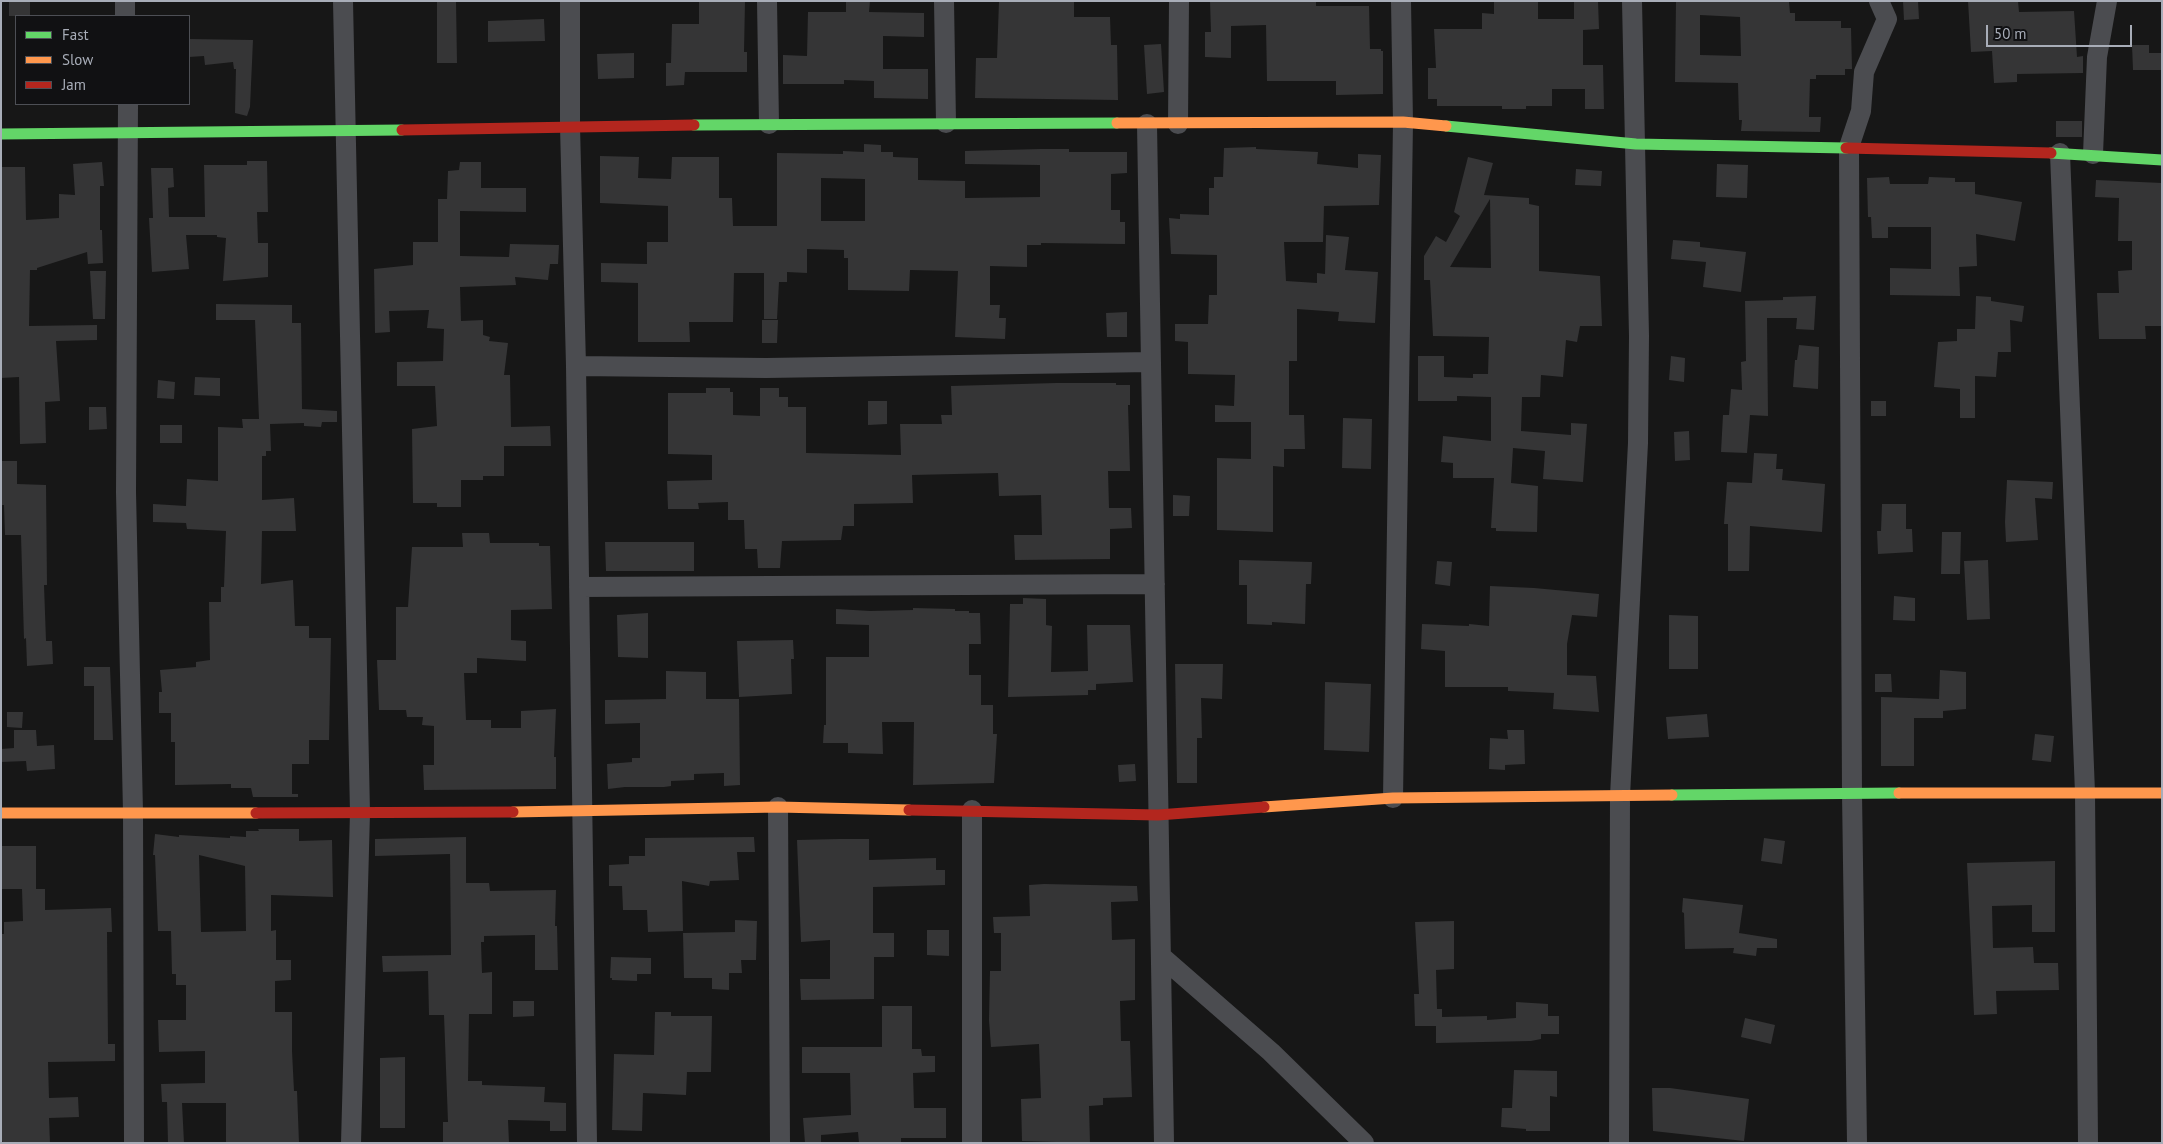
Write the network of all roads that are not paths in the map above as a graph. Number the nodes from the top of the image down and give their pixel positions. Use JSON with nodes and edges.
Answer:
{"nodes":[{"id":1,"x":125,"y":1,"type":"edge"},
{"id":2,"x":343,"y":1,"type":"edge"},
{"id":3,"x":570,"y":1,"type":"edge"},
{"id":4,"x":767,"y":1,"type":"edge"},
{"id":5,"x":944,"y":1,"type":"edge"},
{"id":6,"x":1179,"y":1,"type":"edge"},
{"id":7,"x":1401,"y":1,"type":"edge"},
{"id":8,"x":1632,"y":1,"type":"edge"},
{"id":9,"x":1879,"y":1,"type":"edge"},
{"id":10,"x":2107,"y":1,"type":"edge"},
{"id":11,"x":125,"y":15,"type":"edge"},
{"id":12,"x":128,"y":105,"type":"edge"},
{"id":13,"x":1403,"y":122,"type":"junction"},
{"id":14,"x":946,"y":123,"type":"junction"},
{"id":15,"x":769,"y":124,"type":"junction"},
{"id":16,"x":1147,"y":124,"type":"junction"},
{"id":17,"x":1178,"y":124,"type":"junction"},
{"id":18,"x":570,"y":126,"type":"junction"},
{"id":19,"x":346,"y":131,"type":"junction"},
{"id":20,"x":1,"y":134,"type":"edge"},
{"id":21,"x":128,"y":134,"type":"junction"},
{"id":22,"x":1636,"y":144,"type":"junction"},
{"id":23,"x":1849,"y":147,"type":"junction"},
{"id":24,"x":2060,"y":152,"type":"junction"},
{"id":25,"x":2093,"y":154,"type":"junction"},
{"id":26,"x":2162,"y":160,"type":"edge"},
{"id":27,"x":1151,"y":362,"type":"junction"},
{"id":28,"x":576,"y":366,"type":"junction"},
{"id":29,"x":1155,"y":584,"type":"junction"},
{"id":30,"x":579,"y":587,"type":"junction"},
{"id":31,"x":1852,"y":793,"type":"junction"},
{"id":32,"x":2085,"y":793,"type":"junction"},
{"id":33,"x":2162,"y":793,"type":"edge"},
{"id":34,"x":1620,"y":796,"type":"junction"},
{"id":35,"x":1393,"y":798,"type":"junction"},
{"id":36,"x":778,"y":807,"type":"junction"},
{"id":37,"x":972,"y":810,"type":"junction"},
{"id":38,"x":133,"y":812,"type":"junction"},
{"id":39,"x":581,"y":812,"type":"junction"},
{"id":40,"x":1,"y":813,"type":"edge"},
{"id":41,"x":360,"y":813,"type":"junction"},
{"id":42,"x":1158,"y":815,"type":"junction"},
{"id":43,"x":1162,"y":957,"type":"junction"},
{"id":44,"x":134,"y":1143,"type":"edge"},
{"id":45,"x":351,"y":1143,"type":"edge"},
{"id":46,"x":587,"y":1143,"type":"edge"},
{"id":47,"x":780,"y":1143,"type":"edge"},
{"id":48,"x":972,"y":1143,"type":"edge"},
{"id":49,"x":1164,"y":1143,"type":"edge"},
{"id":50,"x":1364,"y":1143,"type":"edge"},
{"id":51,"x":1619,"y":1143,"type":"edge"},
{"id":52,"x":1857,"y":1143,"type":"edge"},
{"id":53,"x":2088,"y":1143,"type":"edge"}],
"edges":[{"from":1,"to":11,"type":"street"},
{"from":2,"to":19,"type":"street"},
{"from":3,"to":18,"type":"street"},
{"from":4,"to":15,"type":"street"},
{"from":5,"to":14,"type":"street"},
{"from":6,"to":17,"type":"street"},
{"from":7,"to":13,"type":"street"},
{"from":8,"to":22,"type":"street"},
{"from":9,"to":23,"type":"street"},
{"from":10,"to":25,"type":"street"},
{"from":12,"to":21,"type":"street"},
{"from":13,"to":17,"type":"street"},
{"from":13,"to":22,"type":"street"},
{"from":13,"to":35,"type":"street"},
{"from":14,"to":15,"type":"street"},
{"from":14,"to":16,"type":"street"},
{"from":15,"to":18,"type":"street"},
{"from":16,"to":17,"type":"street"},
{"from":16,"to":27,"type":"street"},
{"from":18,"to":19,"type":"street"},
{"from":18,"to":28,"type":"street"},
{"from":19,"to":21,"type":"street"},
{"from":19,"to":41,"type":"street"},
{"from":20,"to":21,"type":"street"},
{"from":21,"to":38,"type":"street"},
{"from":22,"to":23,"type":"street"},
{"from":22,"to":34,"type":"street"},
{"from":23,"to":24,"type":"street"},
{"from":23,"to":31,"type":"street"},
{"from":24,"to":25,"type":"street"},
{"from":24,"to":32,"type":"street"},
{"from":25,"to":26,"type":"street"},
{"from":27,"to":28,"type":"street"},
{"from":27,"to":29,"type":"street"},
{"from":28,"to":30,"type":"street"},
{"from":29,"to":30,"type":"street"},
{"from":29,"to":42,"type":"street"},
{"from":30,"to":39,"type":"street"},
{"from":31,"to":32,"type":"street"},
{"from":31,"to":34,"type":"street"},
{"from":31,"to":52,"type":"street"},
{"from":32,"to":33,"type":"street"},
{"from":32,"to":53,"type":"street"},
{"from":34,"to":35,"type":"street"},
{"from":34,"to":51,"type":"street"},
{"from":35,"to":42,"type":"street"},
{"from":36,"to":37,"type":"street"},
{"from":36,"to":39,"type":"street"},
{"from":36,"to":47,"type":"street"},
{"from":37,"to":42,"type":"street"},
{"from":37,"to":48,"type":"street"},
{"from":38,"to":40,"type":"street"},
{"from":38,"to":41,"type":"street"},
{"from":38,"to":44,"type":"street"},
{"from":39,"to":41,"type":"street"},
{"from":39,"to":46,"type":"street"},
{"from":41,"to":45,"type":"street"},
{"from":42,"to":43,"type":"street"},
{"from":43,"to":49,"type":"street"},
{"from":43,"to":50,"type":"street"}]}
